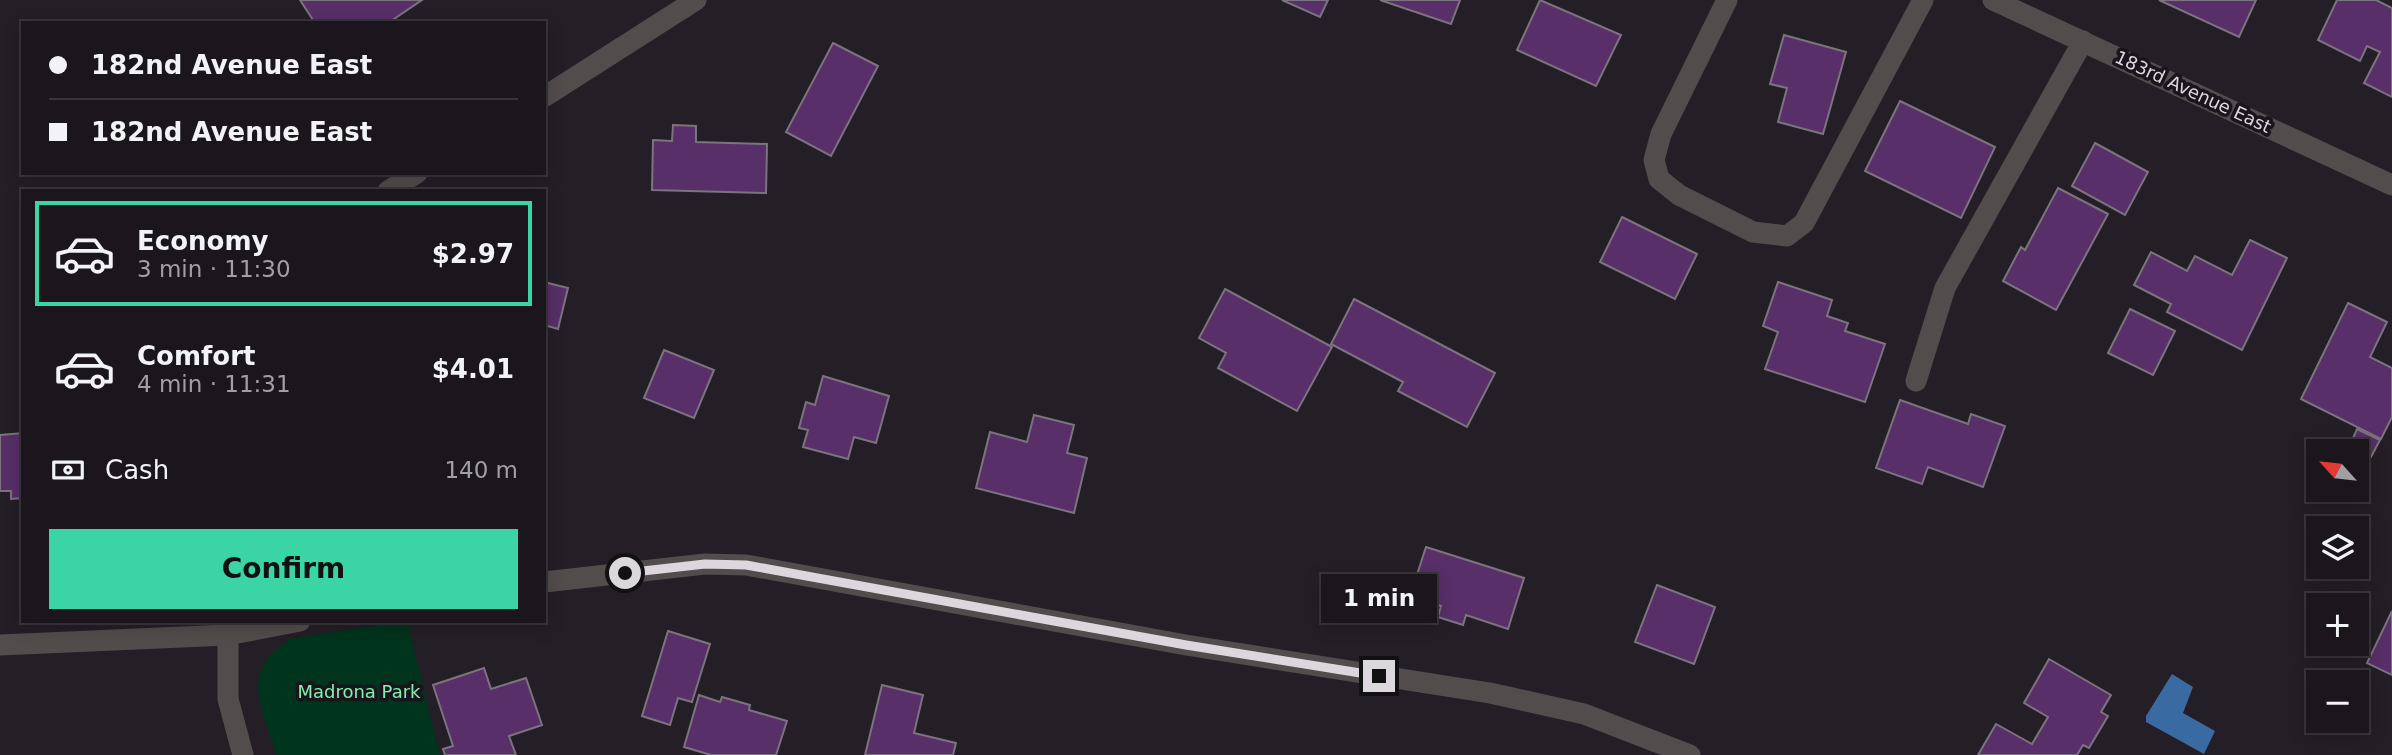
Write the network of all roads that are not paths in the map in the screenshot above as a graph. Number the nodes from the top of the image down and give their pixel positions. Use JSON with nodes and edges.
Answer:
{"nodes":[{"id":1,"x":696,"y":0,"type":"edge"},
{"id":2,"x":1727,"y":0,"type":"edge"},
{"id":3,"x":1923,"y":0,"type":"edge"},
{"id":4,"x":1993,"y":0,"type":"edge"},
{"id":5,"x":2084,"y":41,"type":"junction"},
{"id":6,"x":546,"y":96,"type":"edge"},
{"id":7,"x":414,"y":175,"type":"edge"},
{"id":8,"x":2392,"y":185,"type":"edge"},
{"id":9,"x":391,"y":189,"type":"edge"},
{"id":10,"x":1916,"y":382,"type":"dead end"},
{"id":11,"x":546,"y":582,"type":"edge"},
{"id":12,"x":279,"y":623,"type":"edge"},
{"id":13,"x":228,"y":628,"type":"edge"},
{"id":14,"x":0,"y":645,"type":"edge"},
{"id":15,"x":243,"y":755,"type":"edge"},
{"id":16,"x":1690,"y":755,"type":"edge"}],
"edges":[{"from":1,"to":6,"type":"street"},
{"from":2,"to":3,"type":"street"},
{"from":4,"to":5,"type":"street","name":"183rd Avenue East"},
{"from":5,"to":8,"type":"street","name":"183rd Avenue East"},
{"from":5,"to":10,"type":"street"},
{"from":7,"to":9,"type":"street"},
{"from":11,"to":16,"type":"street"},
{"from":12,"to":13,"type":"street"},
{"from":13,"to":14,"type":"street"},
{"from":13,"to":15,"type":"street"}]}
